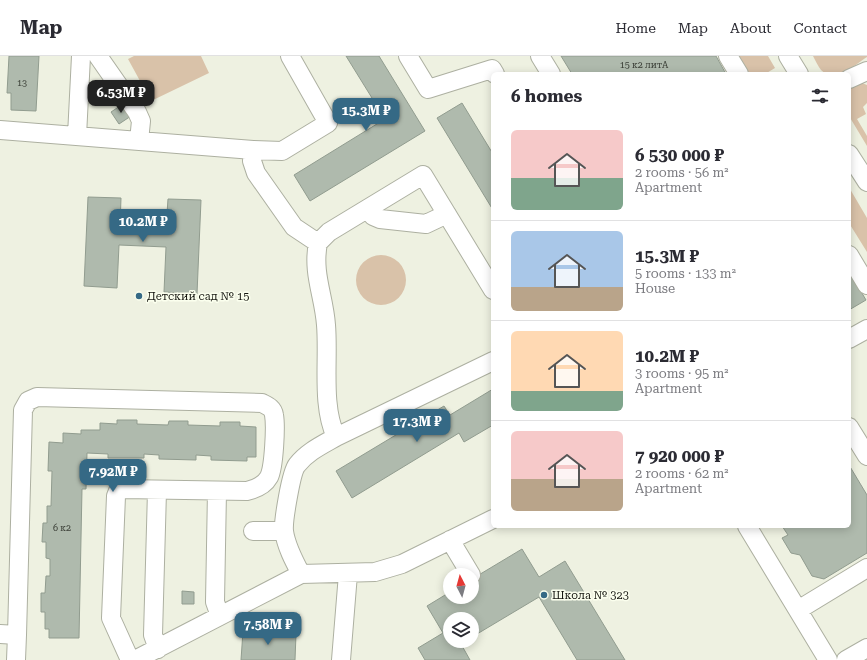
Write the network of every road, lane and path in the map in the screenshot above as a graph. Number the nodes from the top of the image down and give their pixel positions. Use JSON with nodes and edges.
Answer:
{"nodes":[{"id":1,"x":81,"y":56,"type":"edge"},
{"id":2,"x":98,"y":56,"type":"edge"},
{"id":3,"x":290,"y":56,"type":"edge"},
{"id":4,"x":408,"y":56,"type":"edge"},
{"id":5,"x":540,"y":56,"type":"edge"},
{"id":6,"x":728,"y":56,"type":"edge"},
{"id":7,"x":788,"y":56,"type":"edge"},
{"id":8,"x":867,"y":71,"type":"edge"},
{"id":9,"x":494,"y":72,"type":"edge"},
{"id":10,"x":550,"y":72,"type":"edge"},
{"id":11,"x":738,"y":72,"type":"edge"},
{"id":12,"x":798,"y":72,"type":"edge"},
{"id":13,"x":851,"y":78,"type":"edge"},
{"id":14,"x":0,"y":130,"type":"edge"},
{"id":15,"x":77,"y":136,"type":"junction"},
{"id":16,"x":139,"y":141,"type":"junction"},
{"id":17,"x":253,"y":150,"type":"junction"},
{"id":18,"x":851,"y":157,"type":"edge"},
{"id":19,"x":867,"y":182,"type":"edge"},
{"id":20,"x":368,"y":209,"type":"junction"},
{"id":21,"x":447,"y":214,"type":"junction"},
{"id":22,"x":318,"y":243,"type":"junction"},
{"id":23,"x":851,"y":258,"type":"edge"},
{"id":24,"x":867,"y":285,"type":"edge"},
{"id":25,"x":491,"y":287,"type":"edge"},
{"id":26,"x":867,"y":329,"type":"edge"},
{"id":27,"x":851,"y":338,"type":"edge"},
{"id":28,"x":491,"y":362,"type":"edge"},
{"id":29,"x":851,"y":430,"type":"edge"},
{"id":30,"x":336,"y":437,"type":"junction"},
{"id":31,"x":867,"y":456,"type":"edge"},
{"id":32,"x":268,"y":478,"type":"junction"},
{"id":33,"x":291,"y":483,"type":"junction"},
{"id":34,"x":157,"y":491,"type":"junction"},
{"id":35,"x":217,"y":491,"type":"junction"},
{"id":36,"x":491,"y":520,"type":"edge"},
{"id":37,"x":748,"y":528,"type":"edge"},
{"id":38,"x":284,"y":530,"type":"junction"},
{"id":39,"x":253,"y":531,"type":"dead end"},
{"id":40,"x":450,"y":540,"type":"junction"},
{"id":41,"x":467,"y":568,"type":"edge"},
{"id":42,"x":867,"y":568,"type":"edge"},
{"id":43,"x":301,"y":574,"type":"junction"},
{"id":44,"x":348,"y":574,"type":"junction"},
{"id":45,"x":798,"y":610,"type":"junction"},
{"id":46,"x":220,"y":616,"type":"junction"},
{"id":47,"x":8,"y":634,"type":"edge"},
{"id":48,"x":867,"y":648,"type":"edge"},
{"id":49,"x":158,"y":649,"type":"junction"},
{"id":50,"x":16,"y":660,"type":"edge"},
{"id":51,"x":130,"y":660,"type":"edge"},
{"id":52,"x":136,"y":660,"type":"edge"},
{"id":53,"x":341,"y":660,"type":"edge"},
{"id":54,"x":828,"y":660,"type":"edge"},
{"id":55,"x":846,"y":660,"type":"edge"}],
"edges":[{"from":1,"to":15,"type":"street"},
{"from":2,"to":16,"type":"street"},
{"from":3,"to":17,"type":"street"},
{"from":4,"to":9,"type":"street"},
{"from":5,"to":10,"type":"street"},
{"from":6,"to":11,"type":"street"},
{"from":7,"to":12,"type":"street"},
{"from":8,"to":13,"type":"street"},
{"from":14,"to":15,"type":"street"},
{"from":15,"to":16,"type":"street"},
{"from":16,"to":17,"type":"street"},
{"from":17,"to":22,"type":"street"},
{"from":18,"to":19,"type":"street"},
{"from":20,"to":21,"type":"street"},
{"from":20,"to":21,"type":"street"},
{"from":20,"to":22,"type":"street"},
{"from":21,"to":25,"type":"street"},
{"from":22,"to":30,"type":"street"},
{"from":23,"to":24,"type":"street"},
{"from":26,"to":27,"type":"street"},
{"from":28,"to":30,"type":"street"},
{"from":29,"to":31,"type":"street"},
{"from":30,"to":33,"type":"street"},
{"from":32,"to":33,"type":"street"},
{"from":32,"to":35,"type":"street"},
{"from":32,"to":47,"type":"street"},
{"from":33,"to":38,"type":"street"},
{"from":34,"to":35,"type":"street"},
{"from":34,"to":49,"type":"street"},
{"from":34,"to":51,"type":"street"},
{"from":35,"to":46,"type":"street"},
{"from":36,"to":40,"type":"street"},
{"from":37,"to":45,"type":"street"},
{"from":38,"to":39,"type":"street"},
{"from":38,"to":43,"type":"street"},
{"from":40,"to":41,"type":"street"},
{"from":40,"to":44,"type":"street"},
{"from":42,"to":45,"type":"street"},
{"from":43,"to":44,"type":"street"},
{"from":43,"to":46,"type":"street"},
{"from":44,"to":53,"type":"street"},
{"from":45,"to":54,"type":"street"},
{"from":46,"to":49,"type":"street"},
{"from":47,"to":50,"type":"street"},
{"from":48,"to":55,"type":"street"},
{"from":49,"to":52,"type":"street"}]}
